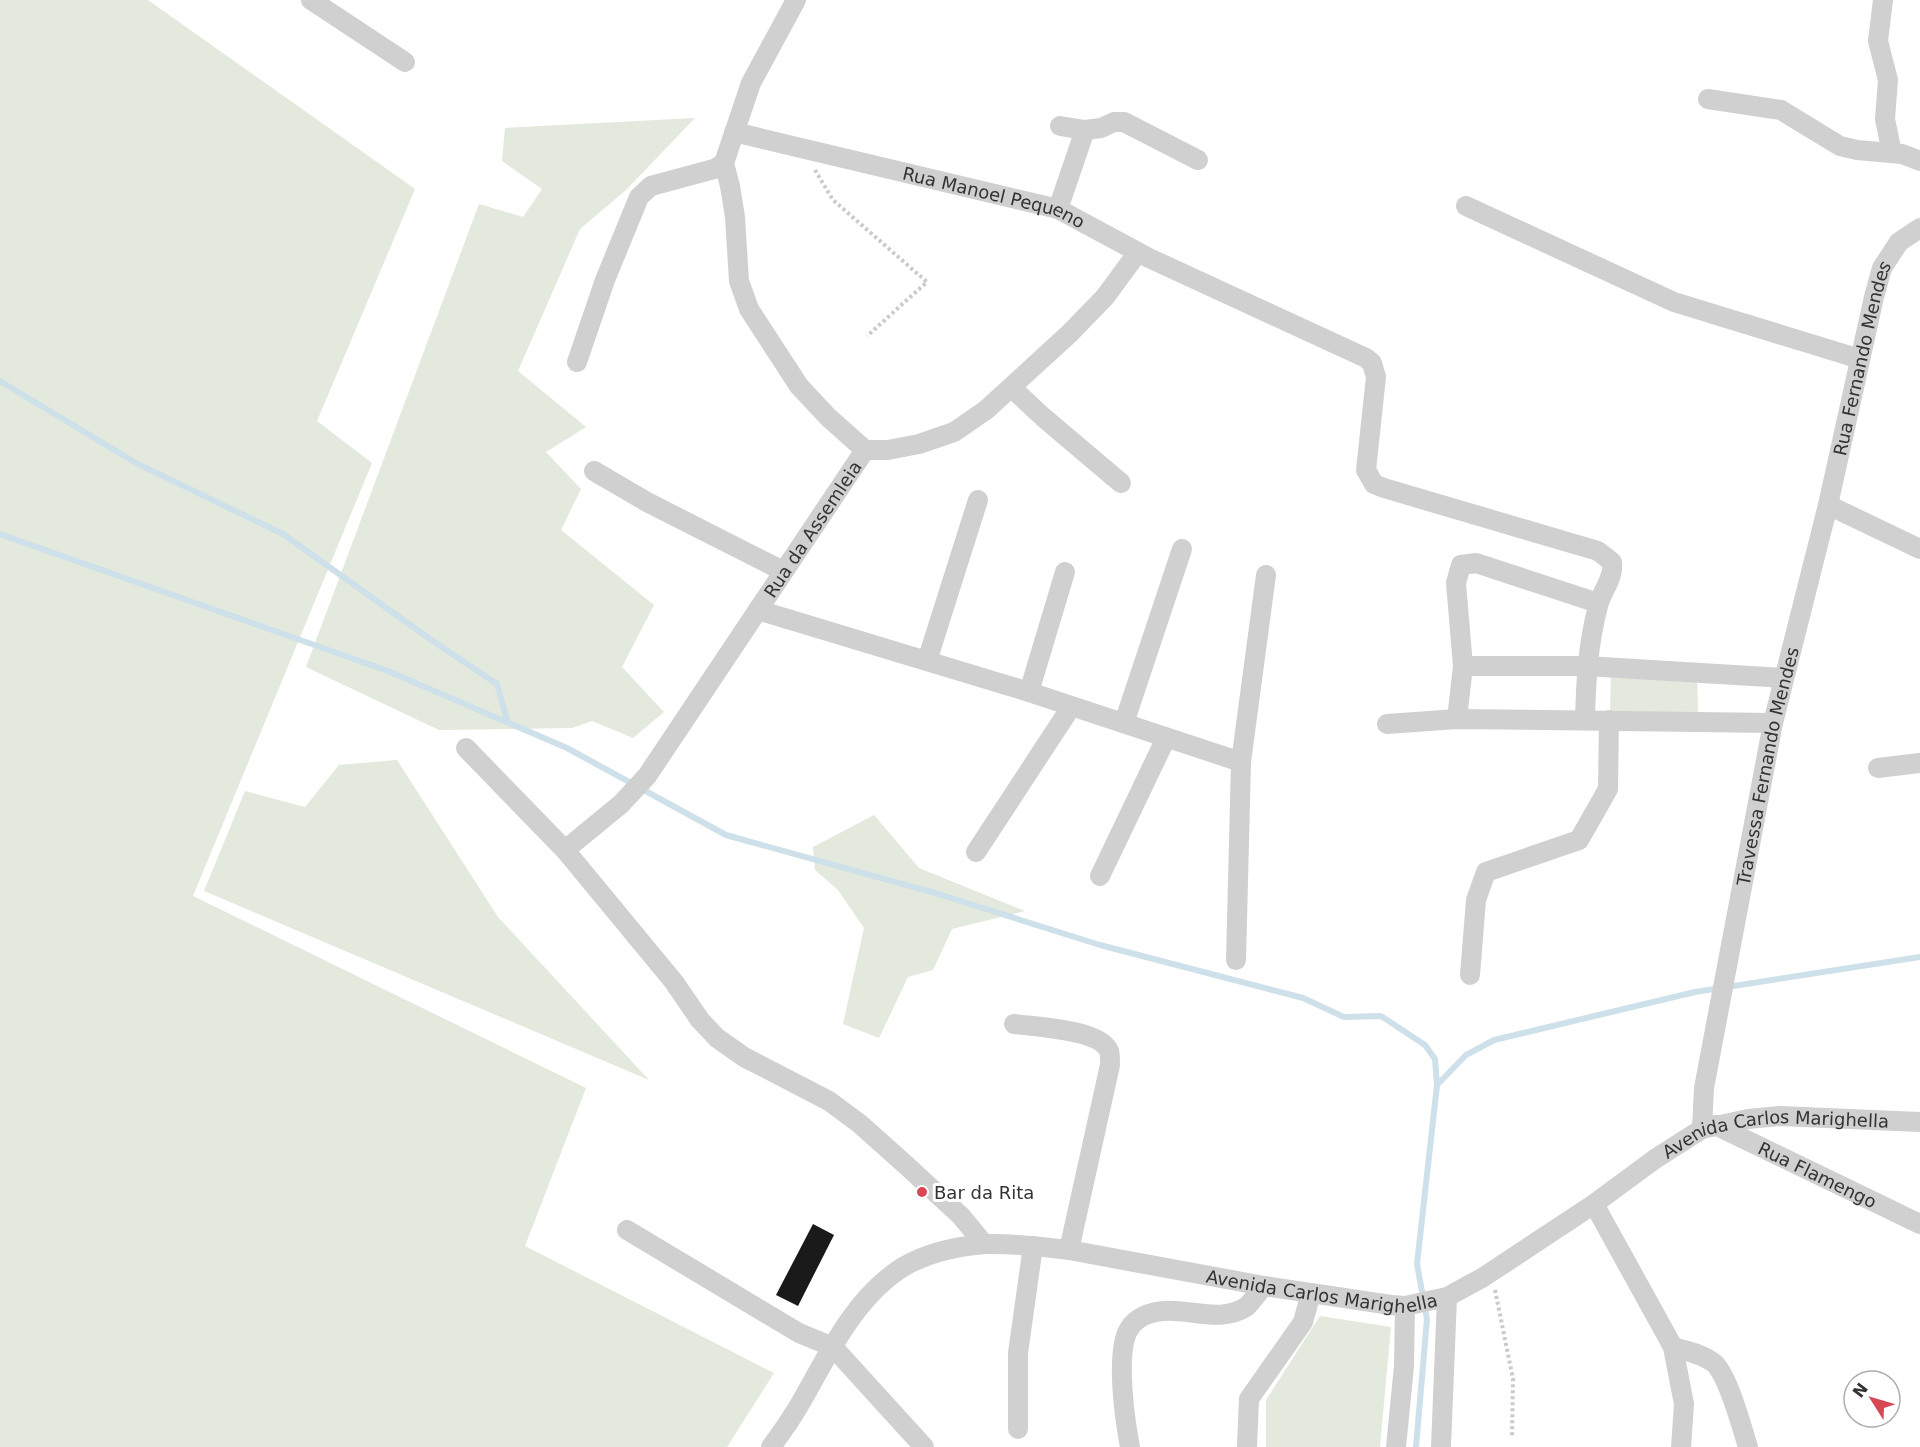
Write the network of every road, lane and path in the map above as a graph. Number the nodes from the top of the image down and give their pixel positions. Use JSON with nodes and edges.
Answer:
{"nodes":[{"id":1,"x":310,"y":0,"type":"edge"},
{"id":2,"x":796,"y":0,"type":"edge"},
{"id":3,"x":1883,"y":0,"type":"edge"},
{"id":4,"x":405,"y":62,"type":"dead end"},
{"id":5,"x":1708,"y":99,"type":"dead end"},
{"id":6,"x":1060,"y":126,"type":"dead end"},
{"id":7,"x":1085,"y":130,"type":"junction"},
{"id":8,"x":734,"y":132,"type":"junction"},
{"id":9,"x":802,"y":149,"type":"junction"},
{"id":10,"x":1892,"y":153,"type":"junction"},
{"id":11,"x":1198,"y":160,"type":"dead end"},
{"id":12,"x":1920,"y":161,"type":"edge"},
{"id":13,"x":724,"y":163,"type":"junction"},
{"id":14,"x":1466,"y":206,"type":"dead end"},
{"id":15,"x":1058,"y":209,"type":"junction"},
{"id":16,"x":1920,"y":228,"type":"edge"},
{"id":17,"x":1138,"y":252,"type":"junction"},
{"id":18,"x":867,"y":336,"type":"dead end"},
{"id":19,"x":1860,"y":359,"type":"junction"},
{"id":20,"x":578,"y":362,"type":"dead end"},
{"id":21,"x":1012,"y":388,"type":"junction"},
{"id":22,"x":865,"y":450,"type":"junction"},
{"id":23,"x":594,"y":471,"type":"dead end"},
{"id":24,"x":1121,"y":483,"type":"dead end"},
{"id":25,"x":978,"y":500,"type":"dead end"},
{"id":26,"x":1828,"y":505,"type":"junction"},
{"id":27,"x":1182,"y":549,"type":"dead end"},
{"id":28,"x":1920,"y":549,"type":"edge"},
{"id":29,"x":783,"y":572,"type":"junction"},
{"id":30,"x":1065,"y":572,"type":"dead end"},
{"id":31,"x":1266,"y":575,"type":"dead end"},
{"id":32,"x":1598,"y":603,"type":"junction"},
{"id":33,"x":758,"y":610,"type":"junction"},
{"id":34,"x":927,"y":661,"type":"junction"},
{"id":35,"x":1463,"y":666,"type":"junction"},
{"id":36,"x":1586,"y":666,"type":"junction"},
{"id":37,"x":1784,"y":678,"type":"junction"},
{"id":38,"x":1029,"y":692,"type":"junction"},
{"id":39,"x":1071,"y":707,"type":"junction"},
{"id":40,"x":1456,"y":719,"type":"junction"},
{"id":41,"x":1585,"y":719,"type":"junction"},
{"id":42,"x":1609,"y":720,"type":"junction"},
{"id":43,"x":1124,"y":723,"type":"junction"},
{"id":44,"x":1773,"y":723,"type":"junction"},
{"id":45,"x":1387,"y":724,"type":"dead end"},
{"id":46,"x":1166,"y":738,"type":"junction"},
{"id":47,"x":466,"y":748,"type":"dead end"},
{"id":48,"x":1241,"y":762,"type":"junction"},
{"id":49,"x":1920,"y":763,"type":"edge"},
{"id":50,"x":1878,"y":768,"type":"dead end"},
{"id":51,"x":565,"y":850,"type":"junction"},
{"id":52,"x":976,"y":852,"type":"dead end"},
{"id":53,"x":1100,"y":876,"type":"dead end"},
{"id":54,"x":1236,"y":960,"type":"dead end"},
{"id":55,"x":1470,"y":975,"type":"dead end"},
{"id":56,"x":1014,"y":1024,"type":"dead end"},
{"id":57,"x":1920,"y":1122,"type":"edge"},
{"id":58,"x":1709,"y":1127,"type":"junction"},
{"id":59,"x":1594,"y":1204,"type":"junction"},
{"id":60,"x":1920,"y":1224,"type":"edge"},
{"id":61,"x":627,"y":1230,"type":"dead end"},
{"id":62,"x":984,"y":1245,"type":"junction"},
{"id":63,"x":1033,"y":1246,"type":"junction"},
{"id":64,"x":1068,"y":1250,"type":"junction"},
{"id":65,"x":1491,"y":1272,"type":"junction"},
{"id":66,"x":1264,"y":1286,"type":"junction"},
{"id":67,"x":1311,"y":1293,"type":"junction"},
{"id":68,"x":1440,"y":1299,"type":"junction"},
{"id":69,"x":1409,"y":1304,"type":"junction"},
{"id":70,"x":833,"y":1347,"type":"junction"},
{"id":71,"x":1674,"y":1347,"type":"junction"},
{"id":72,"x":1018,"y":1429,"type":"dead end"},
{"id":73,"x":1512,"y":1437,"type":"dead end"},
{"id":74,"x":771,"y":1447,"type":"edge"},
{"id":75,"x":924,"y":1447,"type":"edge"},
{"id":76,"x":1130,"y":1447,"type":"edge"},
{"id":77,"x":1247,"y":1447,"type":"edge"},
{"id":78,"x":1396,"y":1447,"type":"edge"},
{"id":79,"x":1441,"y":1447,"type":"edge"},
{"id":80,"x":1681,"y":1447,"type":"edge"},
{"id":81,"x":1748,"y":1447,"type":"edge"}],
"edges":[{"from":1,"to":4,"type":"street"},
{"from":2,"to":8,"type":"street"},
{"from":3,"to":10,"type":"street"},
{"from":5,"to":10,"type":"street"},
{"from":6,"to":7,"type":"street"},
{"from":7,"to":11,"type":"street"},
{"from":7,"to":15,"type":"street"},
{"from":8,"to":9,"type":"street","name":"Rua Manoel Pequeno"},
{"from":8,"to":13,"type":"street"},
{"from":9,"to":15,"type":"street","name":"Rua Manoel Pequeno"},
{"from":9,"to":18,"type":"path"},
{"from":10,"to":12,"type":"street"},
{"from":13,"to":20,"type":"street"},
{"from":13,"to":22,"type":"street"},
{"from":14,"to":19,"type":"street"},
{"from":15,"to":17,"type":"street","name":"Rua Manoel Pequeno"},
{"from":16,"to":19,"type":"street","name":"Rua Fernando Mendes"},
{"from":17,"to":21,"type":"street","name":"Rua da Assemleia"},
{"from":17,"to":32,"type":"street","name":"Rua Manoel Pequeno"},
{"from":19,"to":26,"type":"street","name":"Rua Fernando Mendes"},
{"from":21,"to":22,"type":"street","name":"Rua da Assemleia"},
{"from":21,"to":24,"type":"street"},
{"from":22,"to":29,"type":"street","name":"Rua da Assemleia"},
{"from":23,"to":29,"type":"street"},
{"from":25,"to":34,"type":"street"},
{"from":26,"to":28,"type":"street"},
{"from":26,"to":37,"type":"street","name":"Travessa Fernando Mendes"},
{"from":27,"to":43,"type":"street"},
{"from":29,"to":33,"type":"street","name":"Rua da Assemleia"},
{"from":30,"to":38,"type":"street"},
{"from":31,"to":48,"type":"street"},
{"from":32,"to":35,"type":"street"},
{"from":32,"to":36,"type":"street"},
{"from":33,"to":34,"type":"street"},
{"from":33,"to":51,"type":"street","name":"Rua da Assemleia"},
{"from":34,"to":38,"type":"street"},
{"from":35,"to":36,"type":"street"},
{"from":35,"to":40,"type":"street"},
{"from":36,"to":37,"type":"street"},
{"from":36,"to":41,"type":"street"},
{"from":37,"to":44,"type":"street","name":"Travessa Fernando Mendes"},
{"from":38,"to":39,"type":"street"},
{"from":39,"to":43,"type":"street"},
{"from":39,"to":52,"type":"street"},
{"from":40,"to":41,"type":"street"},
{"from":40,"to":45,"type":"street"},
{"from":41,"to":42,"type":"street"},
{"from":42,"to":44,"type":"street"},
{"from":42,"to":55,"type":"street"},
{"from":43,"to":46,"type":"street"},
{"from":44,"to":58,"type":"street","name":"Travessa Fernando Mendes"},
{"from":46,"to":48,"type":"street"},
{"from":46,"to":53,"type":"street"},
{"from":47,"to":51,"type":"street"},
{"from":48,"to":54,"type":"street"},
{"from":49,"to":50,"type":"street"},
{"from":51,"to":62,"type":"street"},
{"from":56,"to":64,"type":"street"},
{"from":57,"to":58,"type":"street","name":"Avenida Carlos Marighella"},
{"from":58,"to":59,"type":"street","name":"Avenida Carlos Marighella"},
{"from":58,"to":60,"type":"street","name":"Rua Flamengo"},
{"from":59,"to":65,"type":"street","name":"Avenida Carlos Marighella"},
{"from":59,"to":71,"type":"street"},
{"from":61,"to":70,"type":"street"},
{"from":62,"to":63,"type":"street","name":"Avenida Carlos Marighella"},
{"from":62,"to":70,"type":"street","name":"Avenida Carlos Marighella"},
{"from":63,"to":64,"type":"street","name":"Avenida Carlos Marighella"},
{"from":63,"to":72,"type":"street"},
{"from":64,"to":66,"type":"street","name":"Avenida Carlos Marighella"},
{"from":65,"to":68,"type":"street","name":"Avenida Carlos Marighella"},
{"from":65,"to":73,"type":"path"},
{"from":66,"to":67,"type":"street","name":"Avenida Carlos Marighella"},
{"from":66,"to":76,"type":"street"},
{"from":67,"to":69,"type":"street","name":"Avenida Carlos Marighella"},
{"from":67,"to":77,"type":"street"},
{"from":68,"to":69,"type":"street","name":"Avenida Carlos Marighella"},
{"from":68,"to":79,"type":"street"},
{"from":69,"to":78,"type":"street"},
{"from":70,"to":74,"type":"street","name":"Avenida Carlos Marighella"},
{"from":70,"to":75,"type":"street"},
{"from":71,"to":80,"type":"street"},
{"from":71,"to":81,"type":"street"}]}
